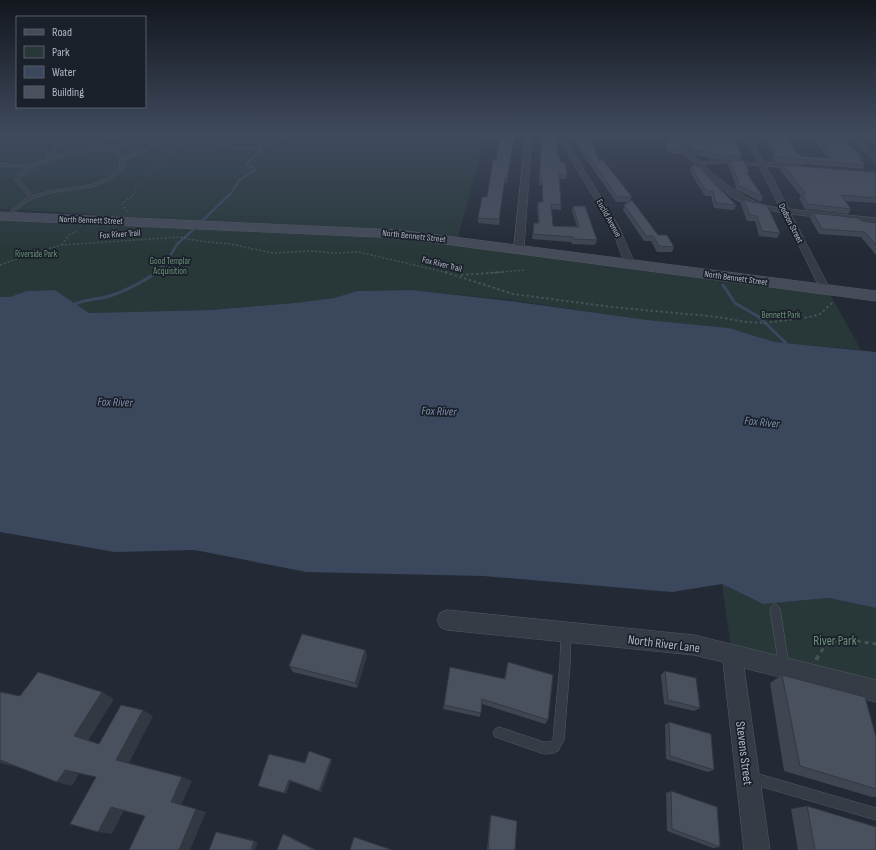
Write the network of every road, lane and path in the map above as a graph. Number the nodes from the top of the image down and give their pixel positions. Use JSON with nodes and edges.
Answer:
{"nodes":[{"id":1,"x":22,"y":173,"type":"edge"},
{"id":2,"x":118,"y":173,"type":"edge"},
{"id":3,"x":149,"y":173,"type":"edge"},
{"id":4,"x":526,"y":173,"type":"edge"},
{"id":5,"x":583,"y":173,"type":"edge"},
{"id":6,"x":710,"y":173,"type":"edge"},
{"id":7,"x":766,"y":173,"type":"edge"},
{"id":8,"x":29,"y":199,"type":"junction"},
{"id":9,"x":122,"y":204,"type":"dead end"},
{"id":10,"x":786,"y":212,"type":"junction"},
{"id":11,"x":4,"y":216,"type":"edge"},
{"id":12,"x":876,"y":221,"type":"edge"},
{"id":13,"x":519,"y":248,"type":"junction"},
{"id":14,"x":630,"y":264,"type":"junction"},
{"id":15,"x":0,"y":265,"type":"edge"},
{"id":16,"x":526,"y":270,"type":"dead end"},
{"id":17,"x":461,"y":275,"type":"junction"},
{"id":18,"x":830,"y":295,"type":"junction"},
{"id":19,"x":876,"y":296,"type":"edge"},
{"id":20,"x":775,"y":609,"type":"dead end"},
{"id":21,"x":447,"y":620,"type":"dead end"},
{"id":22,"x":566,"y":632,"type":"junction"},
{"id":23,"x":876,"y":644,"type":"edge"},
{"id":24,"x":732,"y":655,"type":"junction"},
{"id":25,"x":784,"y":668,"type":"junction"},
{"id":26,"x":808,"y":674,"type":"junction"},
{"id":27,"x":876,"y":691,"type":"edge"},
{"id":28,"x":500,"y":733,"type":"dead end"},
{"id":29,"x":748,"y":777,"type":"junction"},
{"id":30,"x":876,"y":814,"type":"edge"},
{"id":31,"x":757,"y":850,"type":"edge"}],
"edges":[{"from":1,"to":8,"type":"lane"},
{"from":2,"to":8,"type":"lane"},
{"from":3,"to":9,"type":"path"},
{"from":4,"to":13,"type":"street"},
{"from":5,"to":14,"type":"street","name":"Euclid Avenue"},
{"from":6,"to":10,"type":"street"},
{"from":7,"to":10,"type":"street","name":"Dodson Street"},
{"from":8,"to":11,"type":"lane"},
{"from":10,"to":12,"type":"street"},
{"from":10,"to":18,"type":"street","name":"Dodson Street"},
{"from":11,"to":13,"type":"main road","name":"North Bennett Street"},
{"from":13,"to":14,"type":"main road","name":"North Bennett Street"},
{"from":14,"to":18,"type":"main road","name":"North Bennett Street"},
{"from":15,"to":17,"type":"path","name":"Fox River Trail"},
{"from":16,"to":17,"type":"path"},
{"from":17,"to":18,"type":"path","name":"Fox River Trail"},
{"from":18,"to":19,"type":"main road","name":"North Bennett Street"},
{"from":20,"to":25,"type":"lane"},
{"from":21,"to":22,"type":"street","name":"North River Lane"},
{"from":22,"to":24,"type":"street","name":"North River Lane"},
{"from":22,"to":28,"type":"lane"},
{"from":23,"to":26,"type":"path"},
{"from":24,"to":25,"type":"street","name":"North River Lane"},
{"from":24,"to":29,"type":"street","name":"Stevens Street"},
{"from":25,"to":26,"type":"street","name":"North River Lane"},
{"from":26,"to":27,"type":"street","name":"North River Lane"},
{"from":29,"to":30,"type":"lane"},
{"from":29,"to":31,"type":"street","name":"Stevens Street"}]}
